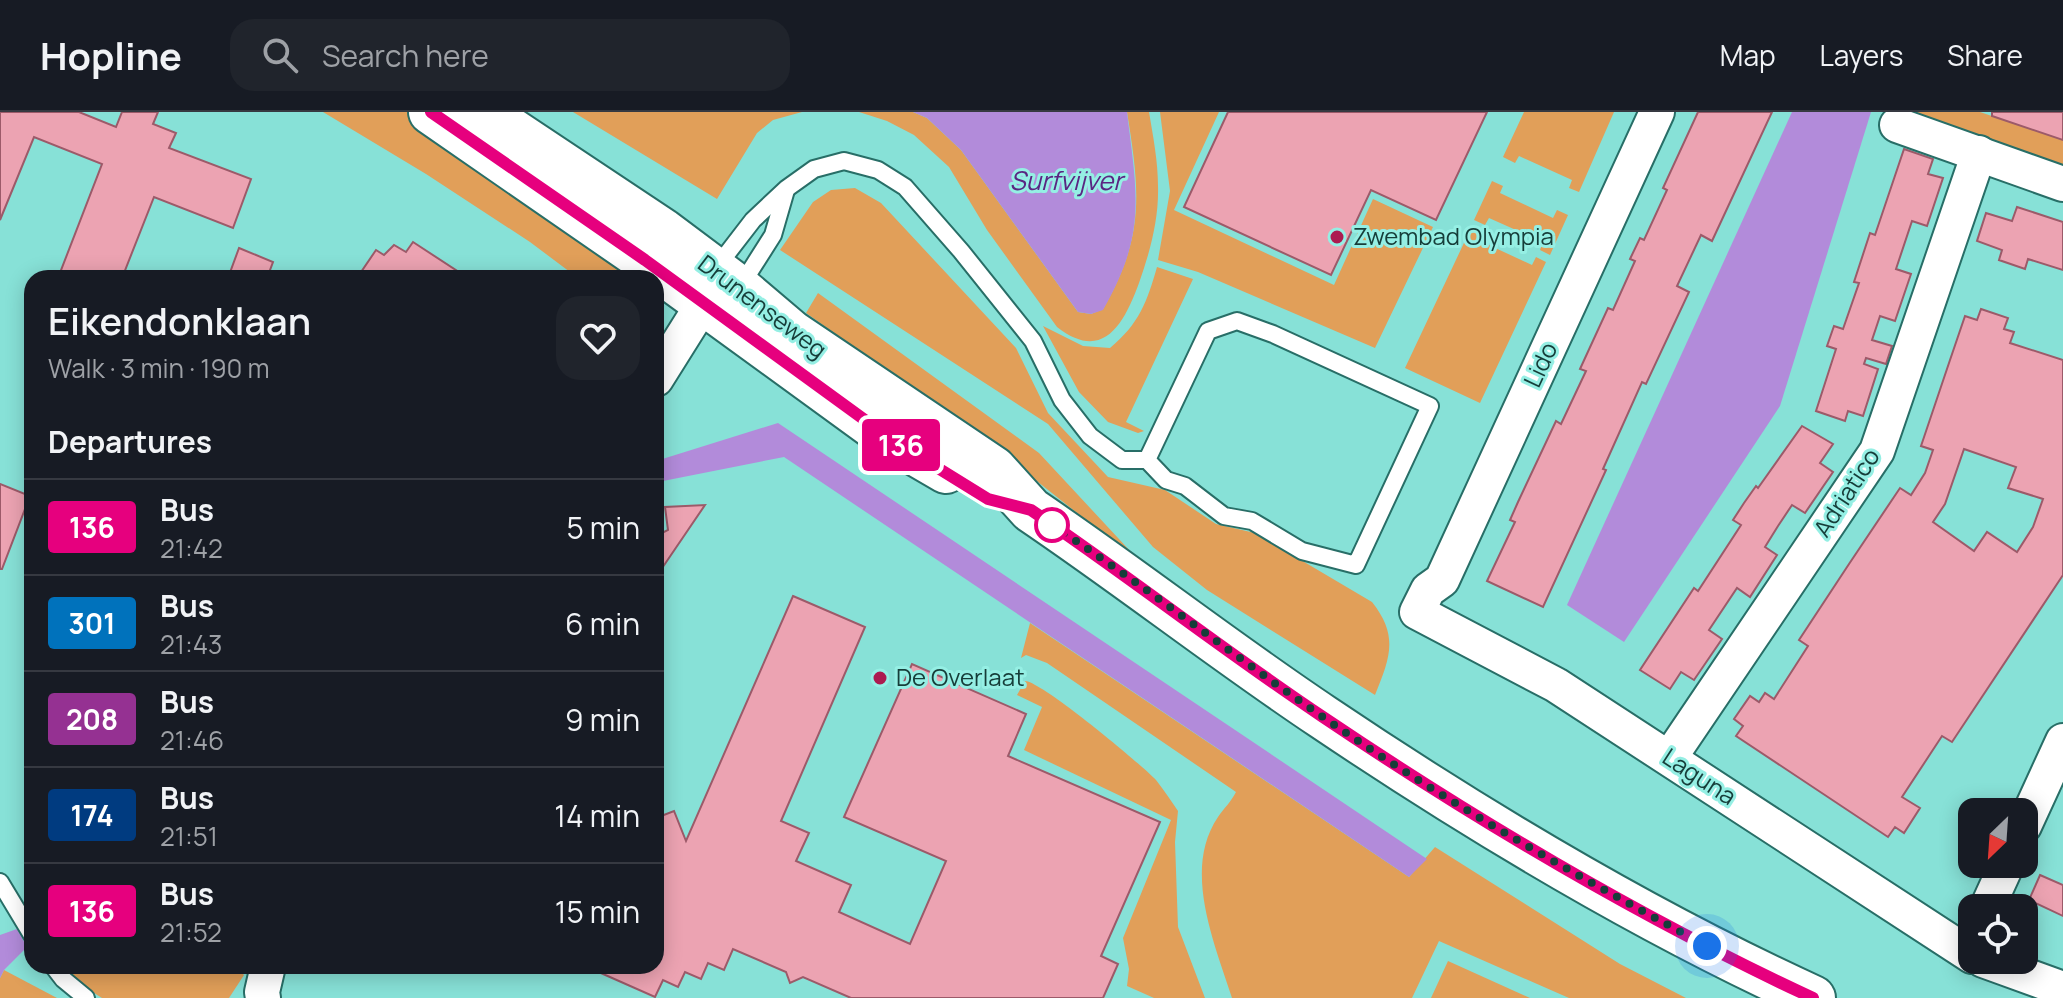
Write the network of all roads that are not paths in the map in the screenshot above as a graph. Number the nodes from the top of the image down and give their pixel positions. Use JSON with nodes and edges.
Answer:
{"nodes":[{"id":1,"x":431,"y":112,"type":"edge"},
{"id":2,"x":484,"y":112,"type":"edge"},
{"id":3,"x":1657,"y":112,"type":"edge"},
{"id":4,"x":1897,"y":125,"type":"dead end"},
{"id":5,"x":1979,"y":153,"type":"junction"},
{"id":6,"x":2063,"y":184,"type":"edge"},
{"id":7,"x":786,"y":189,"type":"junction"},
{"id":8,"x":719,"y":288,"type":"junction"},
{"id":9,"x":664,"y":367,"type":"edge"},
{"id":10,"x":1147,"y":460,"type":"junction"},
{"id":11,"x":1417,"y":612,"type":"joint"},
{"id":12,"x":2063,"y":741,"type":"edge"},
{"id":13,"x":1670,"y":757,"type":"junction"},
{"id":14,"x":2037,"y":798,"type":"edge"},
{"id":15,"x":0,"y":882,"type":"edge"},
{"id":16,"x":24,"y":922,"type":"edge"},
{"id":17,"x":1958,"y":942,"type":"edge"},
{"id":18,"x":59,"y":974,"type":"edge"},
{"id":19,"x":2027,"y":974,"type":"edge"},
{"id":20,"x":2063,"y":989,"type":"edge"},
{"id":21,"x":86,"y":998,"type":"edge"},
{"id":22,"x":1813,"y":998,"type":"edge"}],
"edges":[{"from":1,"to":8,"type":"street","name":"Drunenseweg"},
{"from":2,"to":8,"type":"street","name":"Drunenseweg"},
{"from":3,"to":11,"type":"street","name":"Lido"},
{"from":4,"to":5,"type":"street"},
{"from":5,"to":6,"type":"street"},
{"from":5,"to":13,"type":"street","name":"Adriatico"},
{"from":7,"to":8,"type":"lane"},
{"from":7,"to":8,"type":"lane"},
{"from":7,"to":10,"type":"lane"},
{"from":8,"to":9,"type":"street"},
{"from":8,"to":22,"type":"street","name":"Drunenseweg"},
{"from":10,"to":10,"type":"lane"},
{"from":11,"to":13,"type":"street","name":"Laguna"},
{"from":12,"to":14,"type":"street"},
{"from":13,"to":17,"type":"street","name":"Laguna"},
{"from":15,"to":16,"type":"lane"},
{"from":18,"to":21,"type":"lane"},
{"from":19,"to":20,"type":"street","name":"Laguna"}]}
